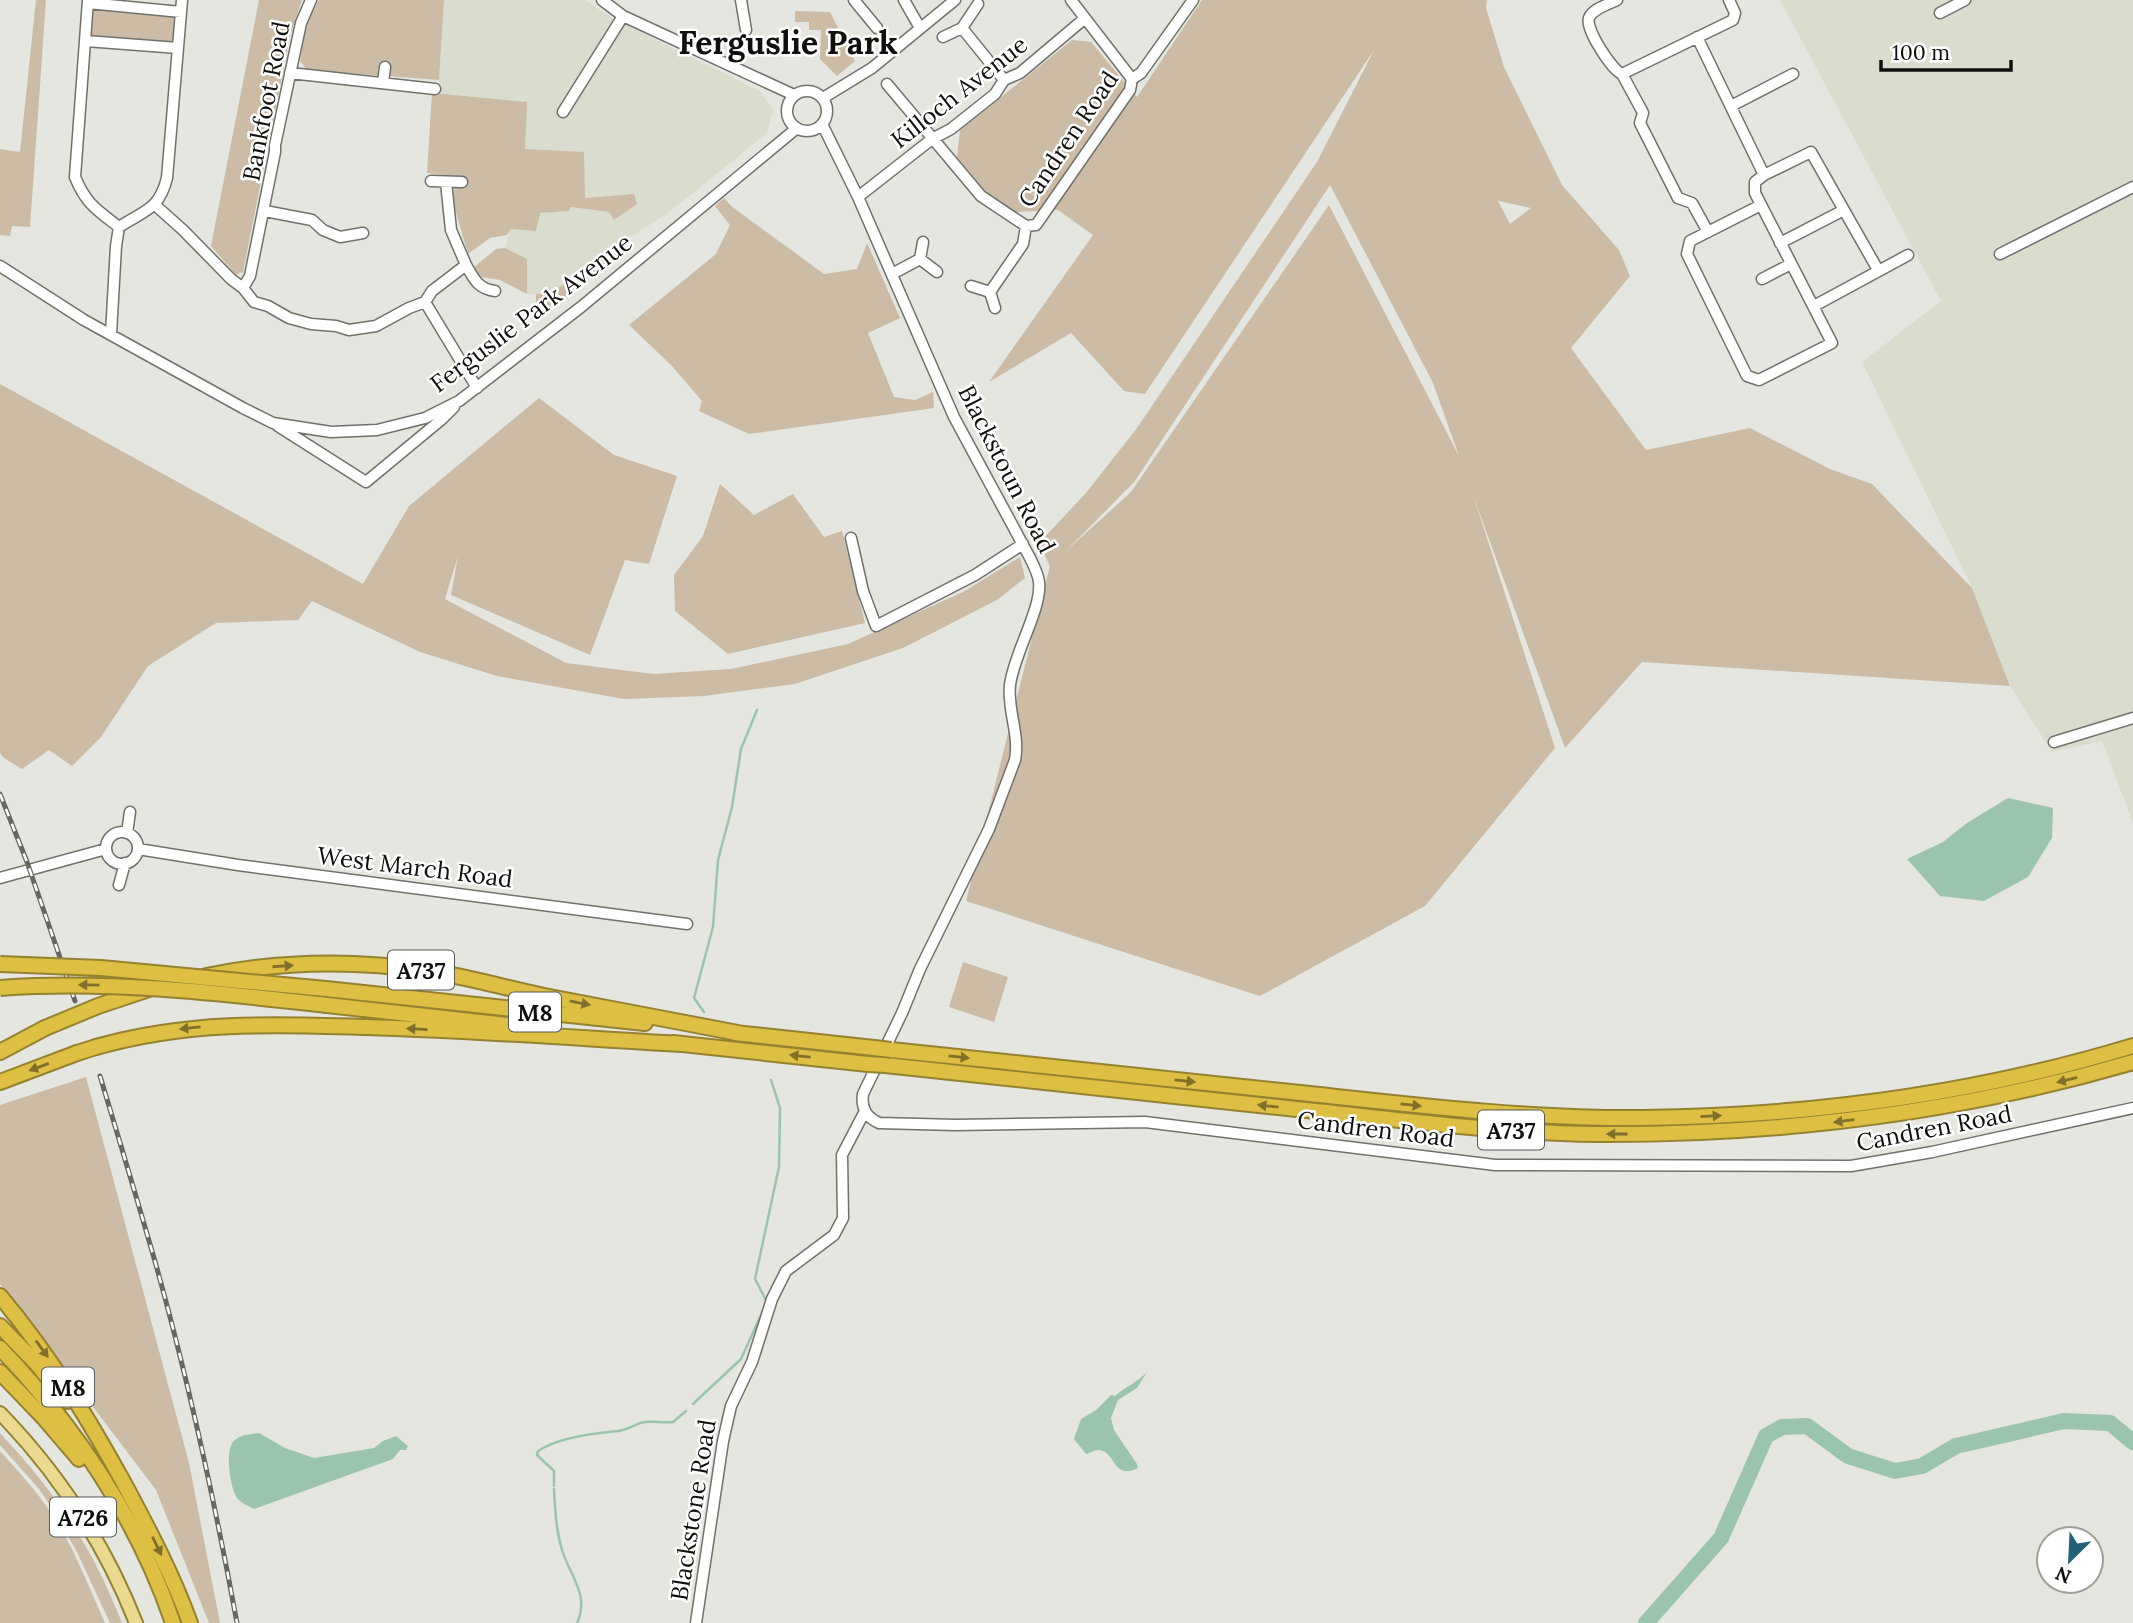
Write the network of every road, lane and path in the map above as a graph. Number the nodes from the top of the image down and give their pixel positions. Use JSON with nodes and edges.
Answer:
{"nodes":[{"id":1,"x":182,"y":0,"type":"edge"},
{"id":2,"x":311,"y":0,"type":"edge"},
{"id":3,"x":602,"y":0,"type":"edge"},
{"id":4,"x":741,"y":0,"type":"edge"},
{"id":5,"x":855,"y":0,"type":"edge"},
{"id":6,"x":904,"y":0,"type":"edge"},
{"id":7,"x":955,"y":0,"type":"edge"},
{"id":8,"x":1071,"y":0,"type":"edge"},
{"id":9,"x":1617,"y":0,"type":"edge"},
{"id":10,"x":1729,"y":0,"type":"edge"},
{"id":11,"x":1965,"y":0,"type":"edge"},
{"id":12,"x":1190,"y":1,"type":"edge"},
{"id":13,"x":88,"y":2,"type":"edge"},
{"id":14,"x":978,"y":4,"type":"dead end"},
{"id":15,"x":181,"y":12,"type":"junction"},
{"id":16,"x":1940,"y":13,"type":"dead end"},
{"id":17,"x":623,"y":16,"type":"junction"},
{"id":18,"x":1084,"y":19,"type":"junction"},
{"id":19,"x":962,"y":27,"type":"junction"},
{"id":20,"x":877,"y":28,"type":"dead end"},
{"id":21,"x":920,"y":28,"type":"junction"},
{"id":22,"x":746,"y":30,"type":"dead end"},
{"id":23,"x":943,"y":37,"type":"dead end"},
{"id":24,"x":1697,"y":37,"type":"junction"},
{"id":25,"x":86,"y":40,"type":"junction"},
{"id":26,"x":178,"y":48,"type":"junction"},
{"id":27,"x":385,"y":67,"type":"dead end"},
{"id":28,"x":290,"y":73,"type":"junction"},
{"id":29,"x":1622,"y":74,"type":"junction"},
{"id":30,"x":1793,"y":74,"type":"dead end"},
{"id":31,"x":1132,"y":79,"type":"junction"},
{"id":32,"x":1004,"y":80,"type":"junction"},
{"id":33,"x":383,"y":83,"type":"junction"},
{"id":34,"x":887,"y":84,"type":"dead end"},
{"id":35,"x":435,"y":89,"type":"dead end"},
{"id":36,"x":794,"y":95,"type":"junction"},
{"id":37,"x":822,"y":98,"type":"junction"},
{"id":38,"x":1731,"y":106,"type":"junction"},
{"id":39,"x":563,"y":113,"type":"dead end"},
{"id":40,"x":822,"y":124,"type":"junction"},
{"id":41,"x":797,"y":128,"type":"junction"},
{"id":42,"x":932,"y":139,"type":"junction"},
{"id":43,"x":1765,"y":175,"type":"junction"},
{"id":44,"x":431,"y":181,"type":"dead end"},
{"id":45,"x":446,"y":182,"type":"junction"},
{"id":46,"x":462,"y":182,"type":"dead end"},
{"id":47,"x":2133,"y":187,"type":"edge"},
{"id":48,"x":858,"y":197,"type":"junction"},
{"id":49,"x":155,"y":205,"type":"junction"},
{"id":50,"x":1760,"y":205,"type":"junction"},
{"id":51,"x":1843,"y":210,"type":"junction"},
{"id":52,"x":265,"y":211,"type":"junction"},
{"id":53,"x":1026,"y":226,"type":"junction"},
{"id":54,"x":119,"y":227,"type":"junction"},
{"id":55,"x":1708,"y":232,"type":"junction"},
{"id":56,"x":363,"y":233,"type":"dead end"},
{"id":57,"x":923,"y":242,"type":"dead end"},
{"id":58,"x":1780,"y":243,"type":"junction"},
{"id":59,"x":2000,"y":254,"type":"dead end"},
{"id":60,"x":1908,"y":255,"type":"dead end"},
{"id":61,"x":920,"y":260,"type":"junction"},
{"id":62,"x":1791,"y":264,"type":"junction"},
{"id":63,"x":466,"y":265,"type":"junction"},
{"id":64,"x":0,"y":266,"type":"edge"},
{"id":65,"x":1878,"y":270,"type":"junction"},
{"id":66,"x":936,"y":272,"type":"dead end"},
{"id":67,"x":892,"y":274,"type":"junction"},
{"id":68,"x":1762,"y":279,"type":"dead end"},
{"id":69,"x":971,"y":286,"type":"dead end"},
{"id":70,"x":243,"y":288,"type":"junction"},
{"id":71,"x":495,"y":291,"type":"dead end"},
{"id":72,"x":990,"y":292,"type":"junction"},
{"id":73,"x":425,"y":302,"type":"junction"},
{"id":74,"x":1814,"y":306,"type":"junction"},
{"id":75,"x":995,"y":309,"type":"dead end"},
{"id":76,"x":111,"y":334,"type":"junction"},
{"id":77,"x":477,"y":387,"type":"junction"},
{"id":78,"x":459,"y":401,"type":"junction"},
{"id":79,"x":273,"y":423,"type":"junction"},
{"id":80,"x":851,"y":538,"type":"dead end"},
{"id":81,"x":1023,"y":544,"type":"junction"},
{"id":82,"x":2133,"y":718,"type":"edge"},
{"id":83,"x":2054,"y":742,"type":"dead end"},
{"id":84,"x":130,"y":812,"type":"dead end"},
{"id":85,"x":127,"y":833,"type":"junction"},
{"id":86,"x":106,"y":849,"type":"junction"},
{"id":87,"x":138,"y":849,"type":"junction"},
{"id":88,"x":125,"y":863,"type":"junction"},
{"id":89,"x":0,"y":878,"type":"edge"},
{"id":90,"x":118,"y":885,"type":"dead end"},
{"id":91,"x":687,"y":924,"type":"dead end"},
{"id":92,"x":0,"y":964,"type":"edge"},
{"id":93,"x":0,"y":988,"type":"edge"},
{"id":94,"x":743,"y":1034,"type":"junction"},
{"id":95,"x":681,"y":1044,"type":"junction"},
{"id":96,"x":2133,"y":1046,"type":"edge"},
{"id":97,"x":0,"y":1052,"type":"edge"},
{"id":98,"x":2133,"y":1062,"type":"edge"},
{"id":99,"x":0,"y":1082,"type":"edge"},
{"id":100,"x":2133,"y":1108,"type":"edge"},
{"id":101,"x":865,"y":1111,"type":"junction"},
{"id":102,"x":0,"y":1296,"type":"edge"},
{"id":103,"x":0,"y":1326,"type":"edge"},
{"id":104,"x":0,"y":1348,"type":"edge"},
{"id":105,"x":0,"y":1372,"type":"edge"},
{"id":106,"x":0,"y":1413,"type":"edge"},
{"id":107,"x":125,"y":1485,"type":"junction"},
{"id":108,"x":123,"y":1513,"type":"junction"},
{"id":109,"x":136,"y":1623,"type":"edge"},
{"id":110,"x":173,"y":1623,"type":"edge"},
{"id":111,"x":190,"y":1623,"type":"edge"},
{"id":112,"x":696,"y":1623,"type":"edge"}],
"edges":[{"from":1,"to":15,"type":"street"},
{"from":2,"to":28,"type":"street","name":"Bankfoot Road"},
{"from":3,"to":17,"type":"street"},
{"from":4,"to":22,"type":"street"},
{"from":5,"to":20,"type":"street"},
{"from":6,"to":21,"type":"street"},
{"from":7,"to":21,"type":"street"},
{"from":8,"to":18,"type":"street"},
{"from":9,"to":29,"type":"street"},
{"from":10,"to":24,"type":"street"},
{"from":11,"to":16,"type":"street"},
{"from":12,"to":31,"type":"street","name":"Candren Road"},
{"from":13,"to":15,"type":"street"},
{"from":13,"to":25,"type":"street"},
{"from":14,"to":19,"type":"street"},
{"from":15,"to":26,"type":"street"},
{"from":17,"to":36,"type":"street"},
{"from":17,"to":39,"type":"street"},
{"from":18,"to":31,"type":"street"},
{"from":18,"to":32,"type":"street","name":"Killoch Avenue"},
{"from":19,"to":23,"type":"street"},
{"from":19,"to":32,"type":"street"},
{"from":21,"to":37,"type":"street"},
{"from":24,"to":29,"type":"street"},
{"from":24,"to":38,"type":"street"},
{"from":25,"to":26,"type":"street"},
{"from":25,"to":54,"type":"street"},
{"from":26,"to":49,"type":"street"},
{"from":27,"to":33,"type":"street"},
{"from":28,"to":33,"type":"street"},
{"from":28,"to":52,"type":"street","name":"Bankfoot Road"},
{"from":29,"to":55,"type":"street"},
{"from":30,"to":38,"type":"street"},
{"from":31,"to":53,"type":"street","name":"Candren Road"},
{"from":32,"to":42,"type":"street","name":"Killoch Avenue"},
{"from":33,"to":35,"type":"street"},
{"from":34,"to":42,"type":"street","name":"Candren Road"},
{"from":36,"to":37,"type":"street"},
{"from":36,"to":41,"type":"street"},
{"from":37,"to":40,"type":"street"},
{"from":38,"to":43,"type":"street"},
{"from":40,"to":41,"type":"street"},
{"from":40,"to":48,"type":"street","name":"Blackstoun Road"},
{"from":41,"to":77,"type":"street","name":"Ferguslie Park Avenue"},
{"from":42,"to":48,"type":"street","name":"Killoch Avenue"},
{"from":42,"to":53,"type":"street","name":"Candren Road"},
{"from":43,"to":50,"type":"street"},
{"from":43,"to":51,"type":"street"},
{"from":44,"to":45,"type":"street"},
{"from":45,"to":46,"type":"street"},
{"from":45,"to":63,"type":"street"},
{"from":47,"to":59,"type":"street"},
{"from":48,"to":67,"type":"street","name":"Blackstoun Road"},
{"from":49,"to":54,"type":"street"},
{"from":49,"to":70,"type":"street"},
{"from":50,"to":55,"type":"street"},
{"from":50,"to":58,"type":"street"},
{"from":51,"to":58,"type":"street"},
{"from":51,"to":65,"type":"street"},
{"from":52,"to":56,"type":"street","name":"Bankfoot Road"},
{"from":52,"to":70,"type":"street","name":"Bankfoot Road"},
{"from":53,"to":72,"type":"street"},
{"from":54,"to":76,"type":"street"},
{"from":55,"to":74,"type":"street"},
{"from":57,"to":61,"type":"street"},
{"from":58,"to":62,"type":"street"},
{"from":60,"to":65,"type":"street"},
{"from":61,"to":66,"type":"street"},
{"from":61,"to":67,"type":"street"},
{"from":62,"to":68,"type":"street"},
{"from":62,"to":74,"type":"street"},
{"from":63,"to":71,"type":"street"},
{"from":63,"to":73,"type":"street"},
{"from":64,"to":76,"type":"street","name":"Ferguslie Park Avenue"},
{"from":65,"to":74,"type":"street"},
{"from":67,"to":81,"type":"street","name":"Blackstoun Road"},
{"from":69,"to":72,"type":"street"},
{"from":70,"to":73,"type":"street"},
{"from":72,"to":75,"type":"street"},
{"from":73,"to":77,"type":"street"},
{"from":76,"to":79,"type":"street","name":"Ferguslie Park Avenue"},
{"from":77,"to":78,"type":"street","name":"Ferguslie Park Avenue"},
{"from":78,"to":79,"type":"street","name":"Ferguslie Park Avenue"},
{"from":78,"to":79,"type":"street"},
{"from":80,"to":81,"type":"street"},
{"from":81,"to":101,"type":"street","name":"Blackstoun Road"},
{"from":82,"to":83,"type":"street"},
{"from":84,"to":85,"type":"street"},
{"from":85,"to":86,"type":"street"},
{"from":85,"to":87,"type":"street"},
{"from":86,"to":88,"type":"street"},
{"from":86,"to":89,"type":"street"},
{"from":87,"to":88,"type":"street"},
{"from":87,"to":91,"type":"street","name":"West March Road"},
{"from":88,"to":90,"type":"street"},
{"from":92,"to":94,"type":"highway","number":"M8","bridge":true},
{"from":95,"to":93,"type":"highway","number":"M8","one_way":true,"bridge":true},
{"from":94,"to":96,"type":"highway","number":"A737","one_way":true,"bridge":true},
{"from":97,"to":94,"type":"highway","number":"A737","one_way":true,"bridge":true},
{"from":98,"to":95,"type":"highway","number":"A737","one_way":true,"bridge":true},
{"from":95,"to":99,"type":"highway","number":"A737","one_way":true,"bridge":true},
{"from":100,"to":101,"type":"street","name":"Candren Road"},
{"from":101,"to":112,"type":"street","name":"Blackstone Road"},
{"from":102,"to":107,"type":"highway","number":"M8","one_way":true},
{"from":103,"to":107,"type":"highway","number":"M8"},
{"from":104,"to":108,"type":"highway","number":"M8"},
{"from":105,"to":108,"type":"highway","number":"M8"},
{"from":106,"to":109,"type":"main road","number":"A726"},
{"from":107,"to":111,"type":"highway","number":"M8","one_way":true},
{"from":108,"to":110,"type":"highway","number":"M8"}]}
